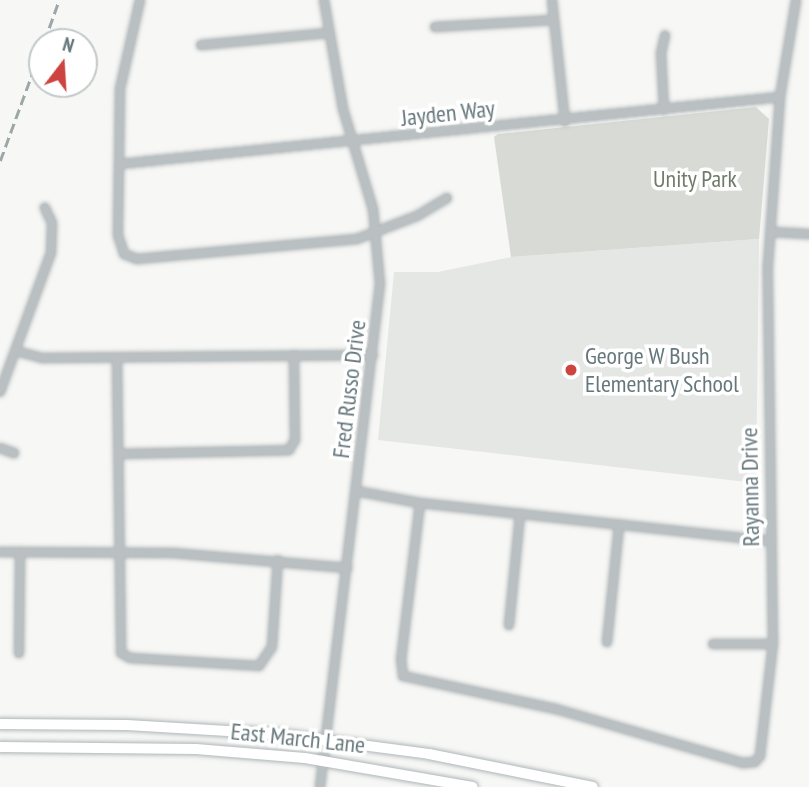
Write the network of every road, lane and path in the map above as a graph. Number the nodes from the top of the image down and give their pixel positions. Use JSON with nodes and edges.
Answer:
{"nodes":[{"id":1,"x":140,"y":0,"type":"edge"},
{"id":2,"x":324,"y":0,"type":"edge"},
{"id":3,"x":552,"y":0,"type":"edge"},
{"id":4,"x":796,"y":0,"type":"edge"},
{"id":5,"x":554,"y":20,"type":"junction"},
{"id":6,"x":435,"y":27,"type":"dead end"},
{"id":7,"x":328,"y":33,"type":"junction"},
{"id":8,"x":665,"y":35,"type":"dead end"},
{"id":9,"x":201,"y":45,"type":"dead end"},
{"id":10,"x":780,"y":97,"type":"junction"},
{"id":11,"x":664,"y":110,"type":"junction"},
{"id":12,"x":565,"y":121,"type":"junction"},
{"id":13,"x":354,"y":142,"type":"junction"},
{"id":14,"x":120,"y":164,"type":"junction"},
{"id":15,"x":447,"y":198,"type":"dead end"},
{"id":16,"x":45,"y":208,"type":"dead end"},
{"id":17,"x":771,"y":232,"type":"junction"},
{"id":18,"x":378,"y":234,"type":"junction"},
{"id":19,"x":809,"y":234,"type":"edge"},
{"id":20,"x":16,"y":351,"type":"junction"},
{"id":21,"x":294,"y":355,"type":"junction"},
{"id":22,"x":373,"y":355,"type":"junction"},
{"id":23,"x":117,"y":358,"type":"junction"},
{"id":24,"x":0,"y":393,"type":"edge"},
{"id":25,"x":0,"y":447,"type":"edge"},
{"id":26,"x":14,"y":453,"type":"dead end"},
{"id":27,"x":119,"y":454,"type":"junction"},
{"id":28,"x":356,"y":491,"type":"junction"},
{"id":29,"x":420,"y":503,"type":"junction"},
{"id":30,"x":520,"y":514,"type":"junction"},
{"id":31,"x":620,"y":525,"type":"junction"},
{"id":32,"x":770,"y":541,"type":"junction"},
{"id":33,"x":0,"y":552,"type":"edge"},
{"id":34,"x":20,"y":552,"type":"junction"},
{"id":35,"x":119,"y":552,"type":"junction"},
{"id":36,"x":278,"y":560,"type":"junction"},
{"id":37,"x":347,"y":568,"type":"junction"},
{"id":38,"x":509,"y":625,"type":"dead end"},
{"id":39,"x":607,"y":642,"type":"dead end"},
{"id":40,"x":713,"y":644,"type":"dead end"},
{"id":41,"x":773,"y":644,"type":"junction"},
{"id":42,"x":19,"y":653,"type":"dead end"},
{"id":43,"x":0,"y":724,"type":"edge"},
{"id":44,"x":325,"y":739,"type":"junction"},
{"id":45,"x":0,"y":747,"type":"edge"},
{"id":46,"x":323,"y":760,"type":"junction"},
{"id":47,"x":320,"y":787,"type":"edge"},
{"id":48,"x":473,"y":787,"type":"edge"},
{"id":49,"x":593,"y":787,"type":"edge"}],
"edges":[{"from":1,"to":14,"type":"street"},
{"from":2,"to":7,"type":"street","name":"Fred Russo Drive"},
{"from":3,"to":5,"type":"street"},
{"from":4,"to":10,"type":"street","name":"Rayanna Drive"},
{"from":5,"to":6,"type":"street"},
{"from":5,"to":12,"type":"street"},
{"from":7,"to":9,"type":"street"},
{"from":7,"to":13,"type":"street","name":"Fred Russo Drive"},
{"from":8,"to":11,"type":"street"},
{"from":10,"to":11,"type":"street","name":"Jayden Way"},
{"from":10,"to":17,"type":"street","name":"Rayanna Drive"},
{"from":11,"to":12,"type":"street","name":"Jayden Way"},
{"from":12,"to":13,"type":"street","name":"Jayden Way"},
{"from":13,"to":14,"type":"street","name":"Jayden Way"},
{"from":13,"to":18,"type":"street","name":"Fred Russo Drive"},
{"from":14,"to":18,"type":"street"},
{"from":15,"to":18,"type":"street"},
{"from":16,"to":20,"type":"street"},
{"from":17,"to":19,"type":"street"},
{"from":17,"to":32,"type":"street","name":"Rayanna Drive"},
{"from":18,"to":22,"type":"street","name":"Fred Russo Drive"},
{"from":20,"to":23,"type":"street"},
{"from":20,"to":24,"type":"street"},
{"from":21,"to":22,"type":"street"},
{"from":21,"to":23,"type":"street"},
{"from":21,"to":27,"type":"street"},
{"from":22,"to":28,"type":"street","name":"Fred Russo Drive"},
{"from":23,"to":27,"type":"street"},
{"from":25,"to":26,"type":"street"},
{"from":27,"to":35,"type":"street"},
{"from":28,"to":29,"type":"street"},
{"from":28,"to":37,"type":"street","name":"Fred Russo Drive"},
{"from":29,"to":30,"type":"street"},
{"from":29,"to":41,"type":"street","name":"Rayanna Drive"},
{"from":30,"to":31,"type":"street"},
{"from":30,"to":38,"type":"street"},
{"from":31,"to":32,"type":"street"},
{"from":31,"to":39,"type":"street"},
{"from":32,"to":41,"type":"street","name":"Rayanna Drive"},
{"from":33,"to":34,"type":"street"},
{"from":34,"to":35,"type":"street"},
{"from":34,"to":42,"type":"street"},
{"from":35,"to":36,"type":"street"},
{"from":35,"to":36,"type":"street"},
{"from":36,"to":37,"type":"street"},
{"from":37,"to":44,"type":"street","name":"Fred Russo Drive"},
{"from":40,"to":41,"type":"street"},
{"from":43,"to":44,"type":"main road","name":"East March Lane"},
{"from":44,"to":46,"type":"street","name":"Fred Russo Drive"},
{"from":44,"to":49,"type":"main road","name":"East March Lane"},
{"from":45,"to":46,"type":"main road","name":"East March Lane"},
{"from":46,"to":47,"type":"street","name":"Fred Russo Drive"},
{"from":46,"to":48,"type":"main road","name":"East March Lane"}]}
